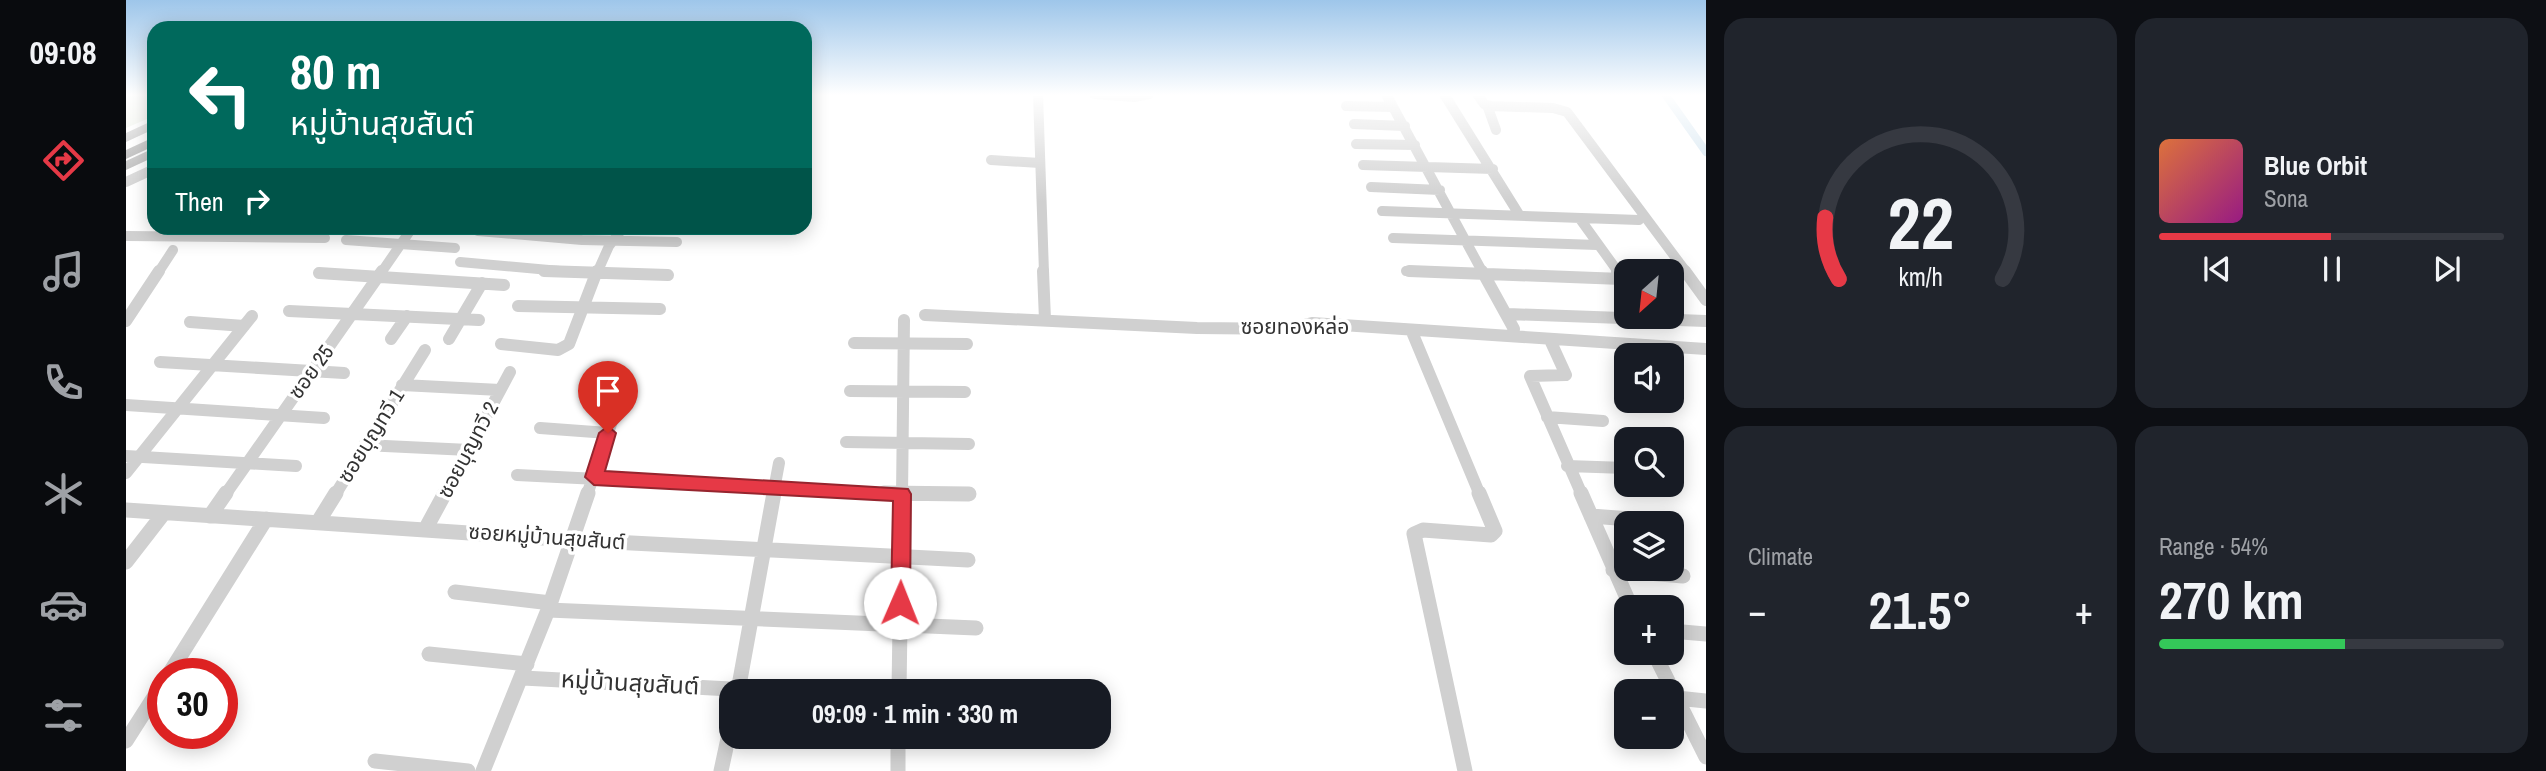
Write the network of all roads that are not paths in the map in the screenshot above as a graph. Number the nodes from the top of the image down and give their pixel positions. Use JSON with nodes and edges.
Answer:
{"nodes":[{"id":1,"x":1039,"y":130,"type":"edge"},
{"id":2,"x":1407,"y":130,"type":"edge"},
{"id":3,"x":1468,"y":130,"type":"edge"},
{"id":4,"x":1581,"y":130,"type":"edge"},
{"id":5,"x":147,"y":134,"type":"edge"},
{"id":6,"x":126,"y":144,"type":"edge"},
{"id":7,"x":147,"y":144,"type":"edge"},
{"id":8,"x":1356,"y":144,"type":"dead end"},
{"id":9,"x":1415,"y":145,"type":"junction"},
{"id":10,"x":147,"y":150,"type":"edge"},
{"id":11,"x":126,"y":155,"type":"edge"},
{"id":12,"x":147,"y":156,"type":"edge"},
{"id":13,"x":991,"y":160,"type":"dead end"},
{"id":14,"x":126,"y":161,"type":"edge"},
{"id":15,"x":1040,"y":163,"type":"junction"},
{"id":16,"x":1363,"y":164,"type":"dead end"},
{"id":17,"x":126,"y":166,"type":"edge"},
{"id":18,"x":147,"y":166,"type":"edge"},
{"id":19,"x":1427,"y":167,"type":"junction"},
{"id":20,"x":1493,"y":169,"type":"junction"},
{"id":21,"x":147,"y":172,"type":"edge"},
{"id":22,"x":126,"y":176,"type":"edge"},
{"id":23,"x":126,"y":182,"type":"edge"},
{"id":24,"x":1371,"y":187,"type":"dead end"},
{"id":25,"x":1440,"y":190,"type":"junction"},
{"id":26,"x":1382,"y":211,"type":"dead end"},
{"id":27,"x":1453,"y":214,"type":"junction"},
{"id":28,"x":1520,"y":216,"type":"junction"},
{"id":29,"x":1580,"y":219,"type":"junction"},
{"id":30,"x":1639,"y":220,"type":"dead end"},
{"id":31,"x":196,"y":235,"type":"edge"},
{"id":32,"x":287,"y":235,"type":"edge"},
{"id":33,"x":407,"y":235,"type":"edge"},
{"id":34,"x":532,"y":235,"type":"edge"},
{"id":35,"x":617,"y":235,"type":"edge"},
{"id":36,"x":126,"y":236,"type":"edge"},
{"id":37,"x":193,"y":237,"type":"junction"},
{"id":38,"x":284,"y":238,"type":"junction"},
{"id":39,"x":325,"y":238,"type":"dead end"},
{"id":40,"x":1393,"y":238,"type":"dead end"},
{"id":41,"x":346,"y":240,"type":"dead end"},
{"id":42,"x":612,"y":241,"type":"junction"},
{"id":43,"x":1468,"y":241,"type":"junction"},
{"id":44,"x":677,"y":242,"type":"dead end"},
{"id":45,"x":401,"y":244,"type":"junction"},
{"id":46,"x":1597,"y":245,"type":"junction"},
{"id":47,"x":455,"y":248,"type":"dead end"},
{"id":48,"x":173,"y":250,"type":"dead end"},
{"id":49,"x":460,"y":262,"type":"dead end"},
{"id":50,"x":1614,"y":268,"type":"edge"},
{"id":51,"x":1406,"y":271,"type":"dead end"},
{"id":52,"x":319,"y":273,"type":"dead end"},
{"id":53,"x":596,"y":274,"type":"junction"},
{"id":54,"x":1486,"y":274,"type":"junction"},
{"id":55,"x":668,"y":275,"type":"dead end"},
{"id":56,"x":378,"y":277,"type":"junction"},
{"id":57,"x":1614,"y":280,"type":"edge"},
{"id":58,"x":482,"y":283,"type":"junction"},
{"id":59,"x":503,"y":285,"type":"dead end"},
{"id":60,"x":1706,"y":300,"type":"edge"},
{"id":61,"x":518,"y":306,"type":"dead end"},
{"id":62,"x":584,"y":307,"type":"junction"},
{"id":63,"x":660,"y":309,"type":"dead end"},
{"id":64,"x":289,"y":311,"type":"dead end"},
{"id":65,"x":352,"y":313,"type":"junction"},
{"id":66,"x":1508,"y":314,"type":"junction"},
{"id":67,"x":128,"y":315,"type":"edge"},
{"id":68,"x":925,"y":315,"type":"dead end"},
{"id":69,"x":407,"y":317,"type":"junction"},
{"id":70,"x":1614,"y":317,"type":"edge"},
{"id":71,"x":460,"y":319,"type":"junction"},
{"id":72,"x":479,"y":320,"type":"dead end"},
{"id":73,"x":904,"y":320,"type":"dead end"},
{"id":74,"x":1045,"y":320,"type":"junction"},
{"id":75,"x":1684,"y":320,"type":"edge"},
{"id":76,"x":1706,"y":321,"type":"edge"},
{"id":77,"x":190,"y":322,"type":"dead end"},
{"id":78,"x":1514,"y":329,"type":"dead end"},
{"id":79,"x":1412,"y":332,"type":"junction"},
{"id":80,"x":391,"y":339,"type":"dead end"},
{"id":81,"x":449,"y":339,"type":"dead end"},
{"id":82,"x":1550,"y":340,"type":"junction"},
{"id":83,"x":904,"y":343,"type":"junction"},
{"id":84,"x":501,"y":344,"type":"dead end"},
{"id":85,"x":854,"y":344,"type":"dead end"},
{"id":86,"x":967,"y":344,"type":"dead end"},
{"id":87,"x":1706,"y":349,"type":"edge"},
{"id":88,"x":425,"y":350,"type":"dead end"},
{"id":89,"x":160,"y":362,"type":"dead end"},
{"id":90,"x":212,"y":365,"type":"junction"},
{"id":91,"x":312,"y":371,"type":"junction"},
{"id":92,"x":510,"y":372,"type":"dead end"},
{"id":93,"x":344,"y":373,"type":"dead end"},
{"id":94,"x":402,"y":385,"type":"junction"},
{"id":95,"x":500,"y":390,"type":"junction"},
{"id":96,"x":850,"y":391,"type":"dead end"},
{"id":97,"x":904,"y":391,"type":"junction"},
{"id":98,"x":965,"y":392,"type":"dead end"},
{"id":99,"x":126,"y":405,"type":"edge"},
{"id":100,"x":176,"y":410,"type":"junction"},
{"id":101,"x":281,"y":414,"type":"junction"},
{"id":102,"x":1547,"y":417,"type":"junction"},
{"id":103,"x":324,"y":418,"type":"dead end"},
{"id":104,"x":1603,"y":421,"type":"dead end"},
{"id":105,"x":540,"y":428,"type":"dead end"},
{"id":106,"x":846,"y":442,"type":"dead end"},
{"id":107,"x":969,"y":443,"type":"dead end"},
{"id":108,"x":364,"y":445,"type":"junction"},
{"id":109,"x":903,"y":445,"type":"junction"},
{"id":110,"x":469,"y":450,"type":"junction"},
{"id":111,"x":132,"y":457,"type":"edge"},
{"id":112,"x":247,"y":463,"type":"junction"},
{"id":113,"x":779,"y":463,"type":"dead end"},
{"id":114,"x":296,"y":466,"type":"dead end"},
{"id":115,"x":1567,"y":466,"type":"junction"},
{"id":116,"x":1614,"y":468,"type":"edge"},
{"id":117,"x":126,"y":473,"type":"edge"},
{"id":118,"x":517,"y":475,"type":"dead end"},
{"id":119,"x":594,"y":477,"type":"junction"},
{"id":120,"x":775,"y":487,"type":"junction"},
{"id":121,"x":902,"y":494,"type":"junction"},
{"id":122,"x":969,"y":494,"type":"dead end"},
{"id":123,"x":126,"y":510,"type":"edge"},
{"id":124,"x":164,"y":513,"type":"junction"},
{"id":125,"x":210,"y":516,"type":"junction"},
{"id":126,"x":1591,"y":516,"type":"junction"},
{"id":127,"x":1614,"y":518,"type":"edge"},
{"id":128,"x":266,"y":519,"type":"junction"},
{"id":129,"x":318,"y":522,"type":"junction"},
{"id":130,"x":426,"y":528,"type":"junction"},
{"id":131,"x":573,"y":540,"type":"junction"},
{"id":132,"x":763,"y":550,"type":"junction"},
{"id":133,"x":901,"y":558,"type":"junction"},
{"id":134,"x":968,"y":560,"type":"dead end"},
{"id":135,"x":126,"y":562,"type":"edge"},
{"id":136,"x":1613,"y":570,"type":"joint"},
{"id":137,"x":455,"y":592,"type":"dead end"},
{"id":138,"x":1625,"y":595,"type":"edge"},
{"id":139,"x":550,"y":606,"type":"junction"},
{"id":140,"x":751,"y":620,"type":"junction"},
{"id":141,"x":900,"y":626,"type":"junction"},
{"id":142,"x":976,"y":628,"type":"dead end"},
{"id":143,"x":1684,"y":632,"type":"edge"},
{"id":144,"x":1706,"y":634,"type":"edge"},
{"id":145,"x":429,"y":654,"type":"dead end"},
{"id":146,"x":179,"y":658,"type":"edge"},
{"id":147,"x":525,"y":671,"type":"junction"},
{"id":148,"x":740,"y":679,"type":"edge"},
{"id":149,"x":899,"y":679,"type":"edge"},
{"id":150,"x":719,"y":688,"type":"edge"},
{"id":151,"x":1684,"y":699,"type":"edge"},
{"id":152,"x":1706,"y":701,"type":"edge"},
{"id":153,"x":147,"y":708,"type":"edge"},
{"id":154,"x":1684,"y":714,"type":"edge"},
{"id":155,"x":126,"y":741,"type":"edge"},
{"id":156,"x":726,"y":749,"type":"edge"},
{"id":157,"x":898,"y":749,"type":"edge"},
{"id":158,"x":1706,"y":757,"type":"edge"},
{"id":159,"x":375,"y":761,"type":"dead end"},
{"id":160,"x":468,"y":771,"type":"edge"},
{"id":161,"x":483,"y":771,"type":"edge"},
{"id":162,"x":721,"y":771,"type":"edge"},
{"id":163,"x":898,"y":771,"type":"edge"},
{"id":164,"x":1465,"y":771,"type":"edge"}],
"edges":[{"from":1,"to":15,"type":"street"},
{"from":2,"to":9,"type":"street"},
{"from":3,"to":20,"type":"street"},
{"from":4,"to":60,"type":"street"},
{"from":5,"to":6,"type":"highway"},
{"from":7,"to":11,"type":"highway"},
{"from":8,"to":9,"type":"street"},
{"from":9,"to":19,"type":"street"},
{"from":10,"to":14,"type":"main road"},
{"from":12,"to":17,"type":"main road"},
{"from":13,"to":15,"type":"street"},
{"from":15,"to":74,"type":"street"},
{"from":16,"to":19,"type":"street"},
{"from":18,"to":22,"type":"main road"},
{"from":19,"to":20,"type":"street"},
{"from":19,"to":25,"type":"street"},
{"from":20,"to":28,"type":"street"},
{"from":21,"to":23,"type":"street"},
{"from":24,"to":25,"type":"street"},
{"from":25,"to":27,"type":"street"},
{"from":26,"to":27,"type":"street"},
{"from":27,"to":28,"type":"street"},
{"from":27,"to":43,"type":"street"},
{"from":28,"to":29,"type":"street"},
{"from":29,"to":30,"type":"street"},
{"from":29,"to":46,"type":"street"},
{"from":31,"to":37,"type":"street"},
{"from":32,"to":38,"type":"street"},
{"from":33,"to":45,"type":"street","name":"ซอย 25"},
{"from":34,"to":42,"type":"street"},
{"from":35,"to":42,"type":"street"},
{"from":36,"to":37,"type":"street"},
{"from":37,"to":38,"type":"street"},
{"from":38,"to":39,"type":"street"},
{"from":40,"to":43,"type":"street"},
{"from":41,"to":45,"type":"street"},
{"from":42,"to":44,"type":"street"},
{"from":42,"to":53,"type":"street"},
{"from":43,"to":46,"type":"street"},
{"from":43,"to":54,"type":"street"},
{"from":45,"to":47,"type":"street"},
{"from":45,"to":56,"type":"street","name":"ซอย 25"},
{"from":46,"to":50,"type":"street"},
{"from":48,"to":67,"type":"street"},
{"from":49,"to":53,"type":"street"},
{"from":51,"to":54,"type":"street"},
{"from":52,"to":56,"type":"street"},
{"from":53,"to":55,"type":"street"},
{"from":53,"to":62,"type":"street"},
{"from":54,"to":57,"type":"street"},
{"from":54,"to":66,"type":"street"},
{"from":56,"to":58,"type":"street"},
{"from":56,"to":65,"type":"street","name":"ซอย 25"},
{"from":58,"to":59,"type":"street"},
{"from":58,"to":71,"type":"street"},
{"from":61,"to":62,"type":"street"},
{"from":62,"to":63,"type":"street"},
{"from":62,"to":84,"type":"street"},
{"from":64,"to":65,"type":"street"},
{"from":65,"to":69,"type":"street"},
{"from":65,"to":91,"type":"street","name":"ซอย 25"},
{"from":66,"to":70,"type":"street"},
{"from":66,"to":78,"type":"street"},
{"from":68,"to":74,"type":"street","name":"ซอยทองหล่อ"},
{"from":69,"to":71,"type":"street"},
{"from":69,"to":80,"type":"street"},
{"from":71,"to":72,"type":"street"},
{"from":71,"to":81,"type":"street"},
{"from":73,"to":83,"type":"street"},
{"from":74,"to":79,"type":"street","name":"ซอยทองหล่อ"},
{"from":75,"to":76,"type":"street"},
{"from":77,"to":90,"type":"street"},
{"from":79,"to":82,"type":"street","name":"ซอยทองหล่อ"},
{"from":79,"to":164,"type":"street"},
{"from":82,"to":87,"type":"street","name":"ซอยทองหล่อ"},
{"from":82,"to":102,"type":"street"},
{"from":83,"to":85,"type":"street"},
{"from":83,"to":86,"type":"street"},
{"from":83,"to":97,"type":"street"},
{"from":88,"to":94,"type":"street","name":"ซอยบุญทวี 1"},
{"from":89,"to":90,"type":"street"},
{"from":90,"to":91,"type":"street"},
{"from":90,"to":100,"type":"street"},
{"from":91,"to":93,"type":"street"},
{"from":91,"to":101,"type":"street","name":"ซอย 25"},
{"from":92,"to":95,"type":"street","name":"ซอยบุญทวี 2"},
{"from":94,"to":95,"type":"street"},
{"from":94,"to":108,"type":"street","name":"ซอยบุญทวี 1"},
{"from":95,"to":110,"type":"street","name":"ซอยบุญทวี 2"},
{"from":96,"to":97,"type":"street"},
{"from":97,"to":98,"type":"street"},
{"from":97,"to":109,"type":"street"},
{"from":99,"to":100,"type":"street"},
{"from":100,"to":101,"type":"street"},
{"from":100,"to":111,"type":"street"},
{"from":101,"to":103,"type":"street"},
{"from":101,"to":112,"type":"street","name":"ซอย 25"},
{"from":102,"to":104,"type":"street"},
{"from":102,"to":115,"type":"street"},
{"from":105,"to":119,"type":"street"},
{"from":106,"to":109,"type":"street"},
{"from":107,"to":109,"type":"street"},
{"from":108,"to":110,"type":"street"},
{"from":108,"to":129,"type":"street","name":"ซอยบุญทวี 1"},
{"from":109,"to":121,"type":"street"},
{"from":110,"to":130,"type":"street","name":"ซอยบุญทวี 2"},
{"from":111,"to":112,"type":"street"},
{"from":111,"to":117,"type":"street"},
{"from":112,"to":114,"type":"street"},
{"from":112,"to":125,"type":"street","name":"ซอย 25"},
{"from":113,"to":120,"type":"street"},
{"from":115,"to":116,"type":"street"},
{"from":115,"to":126,"type":"street"},
{"from":118,"to":119,"type":"street"},
{"from":119,"to":120,"type":"street"},
{"from":119,"to":131,"type":"street"},
{"from":120,"to":121,"type":"street"},
{"from":120,"to":132,"type":"street"},
{"from":121,"to":122,"type":"street"},
{"from":121,"to":133,"type":"street"},
{"from":123,"to":124,"type":"street","name":"ซอยหมู่บ้านสุขสันต์"},
{"from":124,"to":125,"type":"street","name":"ซอยหมู่บ้านสุขสันต์"},
{"from":124,"to":135,"type":"street"},
{"from":125,"to":128,"type":"street","name":"ซอยหมู่บ้านสุขสันต์"},
{"from":126,"to":127,"type":"street"},
{"from":126,"to":136,"type":"street"},
{"from":128,"to":129,"type":"street","name":"ซอยหมู่บ้านสุขสันต์"},
{"from":128,"to":146,"type":"street"},
{"from":129,"to":130,"type":"street","name":"ซอยหมู่บ้านสุขสันต์"},
{"from":130,"to":131,"type":"street","name":"ซอยหมู่บ้านสุขสันต์"},
{"from":131,"to":132,"type":"street","name":"ซอยหมู่บ้านสุขสันต์"},
{"from":131,"to":139,"type":"street"},
{"from":132,"to":133,"type":"street","name":"ซอยหมู่บ้านสุขสันต์"},
{"from":132,"to":140,"type":"street"},
{"from":133,"to":134,"type":"street","name":"ซอยหมู่บ้านสุขสันต์"},
{"from":133,"to":141,"type":"street"},
{"from":136,"to":138,"type":"street"},
{"from":137,"to":139,"type":"street"},
{"from":139,"to":140,"type":"street"},
{"from":139,"to":147,"type":"street"},
{"from":140,"to":141,"type":"street"},
{"from":140,"to":148,"type":"street"},
{"from":141,"to":142,"type":"street"},
{"from":141,"to":149,"type":"street"},
{"from":143,"to":144,"type":"street"},
{"from":145,"to":147,"type":"street","name":"หมู่บ้านสุขสันต์"},
{"from":147,"to":150,"type":"street","name":"หมู่บ้านสุขสันต์"},
{"from":147,"to":161,"type":"street"},
{"from":151,"to":152,"type":"street"},
{"from":153,"to":155,"type":"street"},
{"from":154,"to":158,"type":"street"},
{"from":156,"to":162,"type":"street"},
{"from":157,"to":163,"type":"street"},
{"from":159,"to":160,"type":"street"}]}
